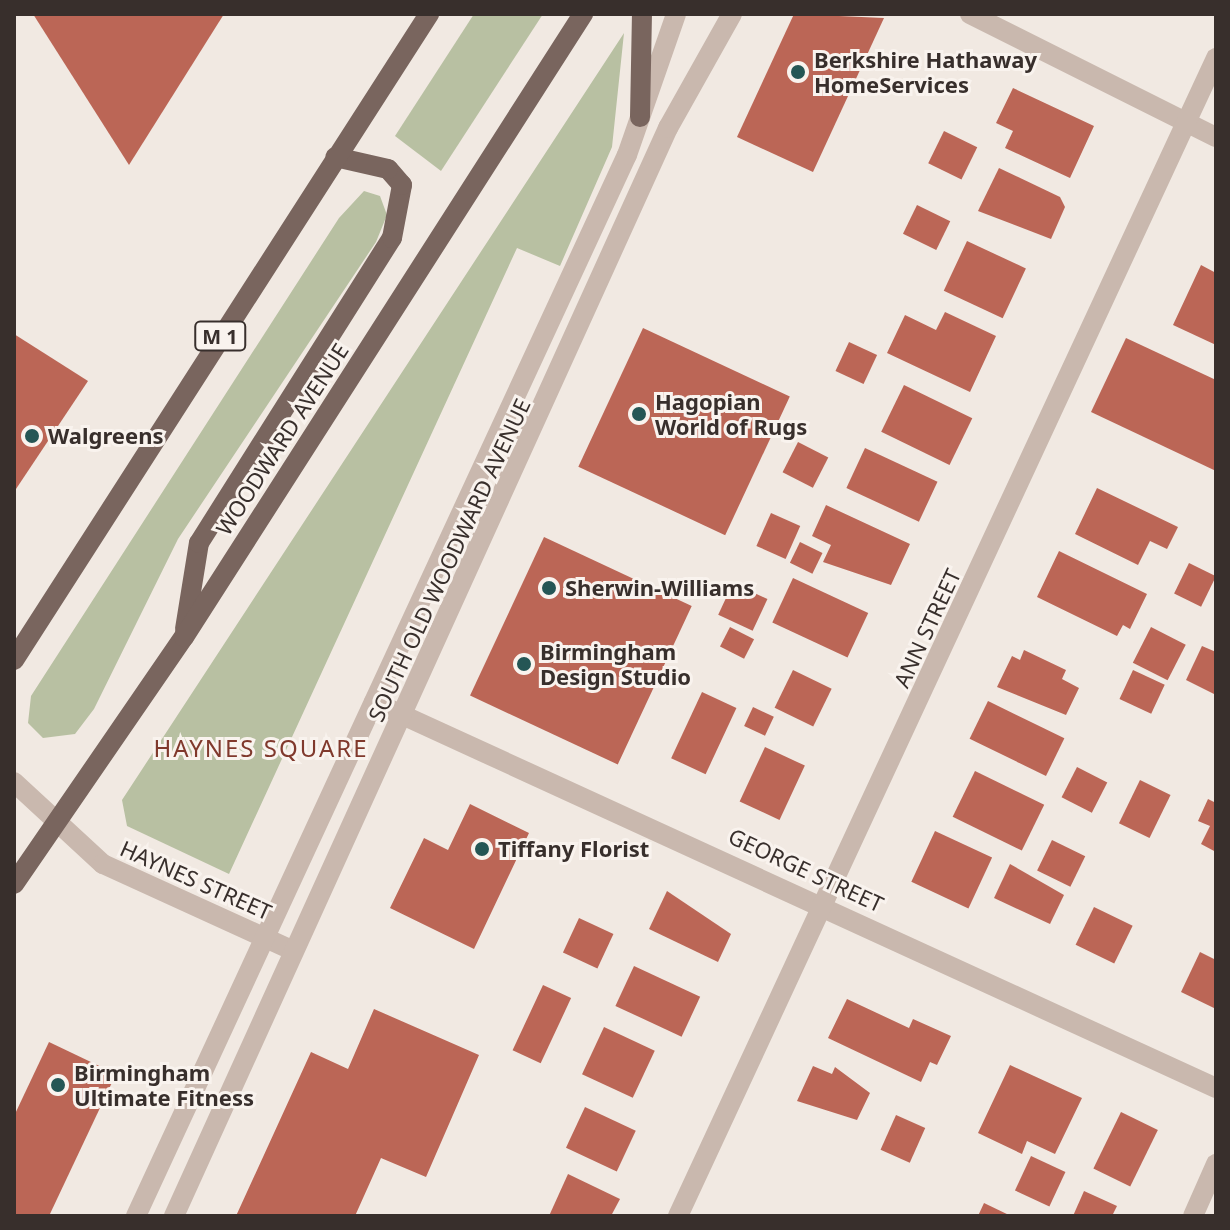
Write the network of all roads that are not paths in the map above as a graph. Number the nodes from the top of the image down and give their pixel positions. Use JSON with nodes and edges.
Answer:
{"nodes":[{"id":1,"x":429,"y":14,"type":"edge"},
{"id":2,"x":583,"y":14,"type":"edge"},
{"id":3,"x":642,"y":14,"type":"edge"},
{"id":4,"x":676,"y":14,"type":"edge"},
{"id":5,"x":732,"y":14,"type":"edge"},
{"id":6,"x":970,"y":14,"type":"edge"},
{"id":7,"x":1216,"y":58,"type":"edge"},
{"id":8,"x":640,"y":117,"type":"junction"},
{"id":9,"x":1188,"y":119,"type":"junction"},
{"id":10,"x":1216,"y":137,"type":"edge"},
{"id":11,"x":335,"y":157,"type":"junction"},
{"id":12,"x":184,"y":637,"type":"junction"},
{"id":13,"x":14,"y":660,"type":"edge"},
{"id":14,"x":374,"y":702,"type":"junction"},
{"id":15,"x":405,"y":714,"type":"junction"},
{"id":16,"x":14,"y":782,"type":"edge"},
{"id":17,"x":57,"y":823,"type":"junction"},
{"id":18,"x":14,"y":884,"type":"edge"},
{"id":19,"x":824,"y":905,"type":"junction"},
{"id":20,"x":264,"y":937,"type":"junction"},
{"id":21,"x":292,"y":950,"type":"junction"},
{"id":22,"x":1216,"y":1088,"type":"edge"},
{"id":23,"x":1216,"y":1164,"type":"edge"},
{"id":24,"x":136,"y":1216,"type":"edge"},
{"id":25,"x":174,"y":1216,"type":"edge"},
{"id":26,"x":678,"y":1216,"type":"edge"},
{"id":27,"x":1193,"y":1216,"type":"edge"}],
"edges":[{"from":1,"to":11,"type":"main road","number":"M 1"},
{"from":2,"to":12,"type":"main road","name":"WOODWARD AVENUE"},
{"from":3,"to":8,"type":"main road"},
{"from":4,"to":8,"type":"street","name":"SOUTH OLD WOODWARD AVENUE"},
{"from":5,"to":15,"type":"street","name":"SOUTH OLD WOODWARD AVENUE"},
{"from":6,"to":9,"type":"street"},
{"from":7,"to":9,"type":"street","name":"ANN STREET"},
{"from":8,"to":14,"type":"street","name":"SOUTH OLD WOODWARD AVENUE"},
{"from":9,"to":10,"type":"street"},
{"from":9,"to":19,"type":"street","name":"ANN STREET"},
{"from":11,"to":12,"type":"main road"},
{"from":11,"to":13,"type":"main road","number":"M 1"},
{"from":12,"to":17,"type":"main road","name":"WOODWARD AVENUE"},
{"from":14,"to":15,"type":"street","name":"GEORGE STREET"},
{"from":14,"to":20,"type":"street","name":"SOUTH OLD WOODWARD AVENUE"},
{"from":15,"to":19,"type":"street","name":"GEORGE STREET"},
{"from":15,"to":21,"type":"street","name":"SOUTH OLD WOODWARD AVENUE"},
{"from":16,"to":17,"type":"street","name":"HAYNES STREET"},
{"from":17,"to":18,"type":"main road","name":"WOODWARD AVENUE"},
{"from":17,"to":20,"type":"street","name":"HAYNES STREET"},
{"from":19,"to":22,"type":"street","name":"GEORGE STREET"},
{"from":19,"to":26,"type":"street","name":"ANN STREET"},
{"from":20,"to":21,"type":"street","name":"HAYNES STREET"},
{"from":20,"to":24,"type":"street","name":"SOUTH OLD WOODWARD AVENUE"},
{"from":21,"to":25,"type":"street","name":"SOUTH OLD WOODWARD AVENUE"},
{"from":23,"to":27,"type":"street"}]}
